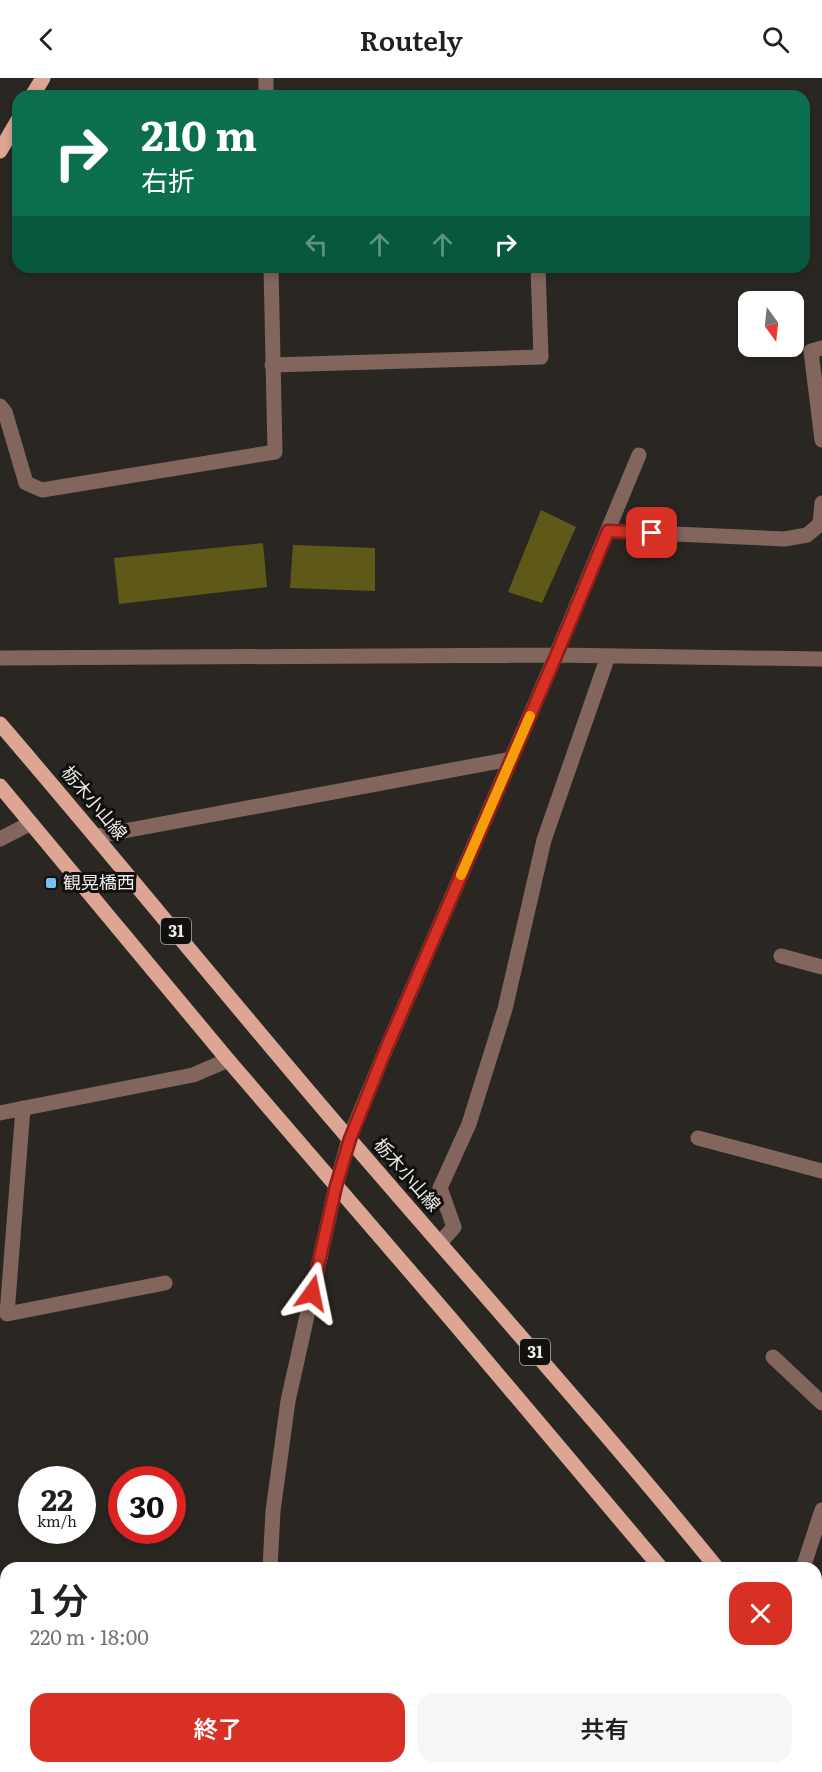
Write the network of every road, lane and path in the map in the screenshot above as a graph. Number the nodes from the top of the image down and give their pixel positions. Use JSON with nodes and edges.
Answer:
{"nodes":[{"id":1,"x":12,"y":130,"type":"edge"},
{"id":2,"x":0,"y":151,"type":"edge"},
{"id":3,"x":271,"y":273,"type":"edge"},
{"id":4,"x":538,"y":273,"type":"edge"},
{"id":5,"x":822,"y":348,"type":"edge"},
{"id":6,"x":272,"y":365,"type":"junction"},
{"id":7,"x":0,"y":406,"type":"edge"},
{"id":8,"x":822,"y":440,"type":"edge"},
{"id":9,"x":639,"y":455,"type":"dead end"},
{"id":10,"x":822,"y":503,"type":"edge"},
{"id":11,"x":608,"y":531,"type":"junction"},
{"id":12,"x":556,"y":656,"type":"junction"},
{"id":13,"x":608,"y":656,"type":"junction"},
{"id":14,"x":0,"y":658,"type":"edge"},
{"id":15,"x":822,"y":659,"type":"edge"},
{"id":16,"x":0,"y":723,"type":"edge"},
{"id":17,"x":511,"y":759,"type":"junction"},
{"id":18,"x":0,"y":786,"type":"edge"},
{"id":19,"x":31,"y":823,"type":"junction"},
{"id":20,"x":97,"y":836,"type":"junction"},
{"id":21,"x":0,"y":839,"type":"edge"},
{"id":22,"x":781,"y":956,"type":"dead end"},
{"id":23,"x":822,"y":967,"type":"edge"},
{"id":24,"x":228,"y":1060,"type":"junction"},
{"id":25,"x":23,"y":1108,"type":"junction"},
{"id":26,"x":0,"y":1113,"type":"edge"},
{"id":27,"x":698,"y":1138,"type":"dead end"},
{"id":28,"x":350,"y":1139,"type":"junction"},
{"id":29,"x":822,"y":1171,"type":"edge"},
{"id":30,"x":336,"y":1186,"type":"junction"},
{"id":31,"x":440,"y":1243,"type":"junction"},
{"id":32,"x":165,"y":1283,"type":"dead end"},
{"id":33,"x":773,"y":1357,"type":"dead end"},
{"id":34,"x":822,"y":1403,"type":"edge"},
{"id":35,"x":822,"y":1510,"type":"edge"},
{"id":36,"x":270,"y":1562,"type":"edge"},
{"id":37,"x":656,"y":1562,"type":"edge"},
{"id":38,"x":712,"y":1562,"type":"edge"},
{"id":39,"x":805,"y":1562,"type":"edge"}],
"edges":[{"from":1,"to":2,"type":"main road"},
{"from":3,"to":6,"type":"street"},
{"from":4,"to":6,"type":"street"},
{"from":5,"to":8,"type":"street"},
{"from":6,"to":7,"type":"street"},
{"from":9,"to":11,"type":"street"},
{"from":10,"to":11,"type":"street"},
{"from":11,"to":12,"type":"street"},
{"from":12,"to":13,"type":"street"},
{"from":12,"to":14,"type":"street"},
{"from":12,"to":17,"type":"street"},
{"from":13,"to":15,"type":"street"},
{"from":13,"to":31,"type":"street"},
{"from":16,"to":20,"type":"main road","name":"栃木小山線","number":"31"},
{"from":17,"to":20,"type":"street"},
{"from":17,"to":28,"type":"street"},
{"from":18,"to":19,"type":"main road","number":"31"},
{"from":19,"to":21,"type":"street"},
{"from":19,"to":24,"type":"main road","number":"31"},
{"from":20,"to":28,"type":"main road","name":"栃木小山線","number":"31"},
{"from":22,"to":23,"type":"street"},
{"from":24,"to":25,"type":"street"},
{"from":24,"to":30,"type":"main road","number":"31"},
{"from":25,"to":26,"type":"street"},
{"from":25,"to":32,"type":"street"},
{"from":27,"to":29,"type":"street"},
{"from":28,"to":30,"type":"street"},
{"from":28,"to":31,"type":"main road","name":"栃木小山線","number":"31"},
{"from":30,"to":36,"type":"street"},
{"from":30,"to":37,"type":"main road","number":"31"},
{"from":31,"to":38,"type":"main road","name":"栃木小山線","number":"31"},
{"from":33,"to":34,"type":"street"},
{"from":35,"to":39,"type":"street"}]}
